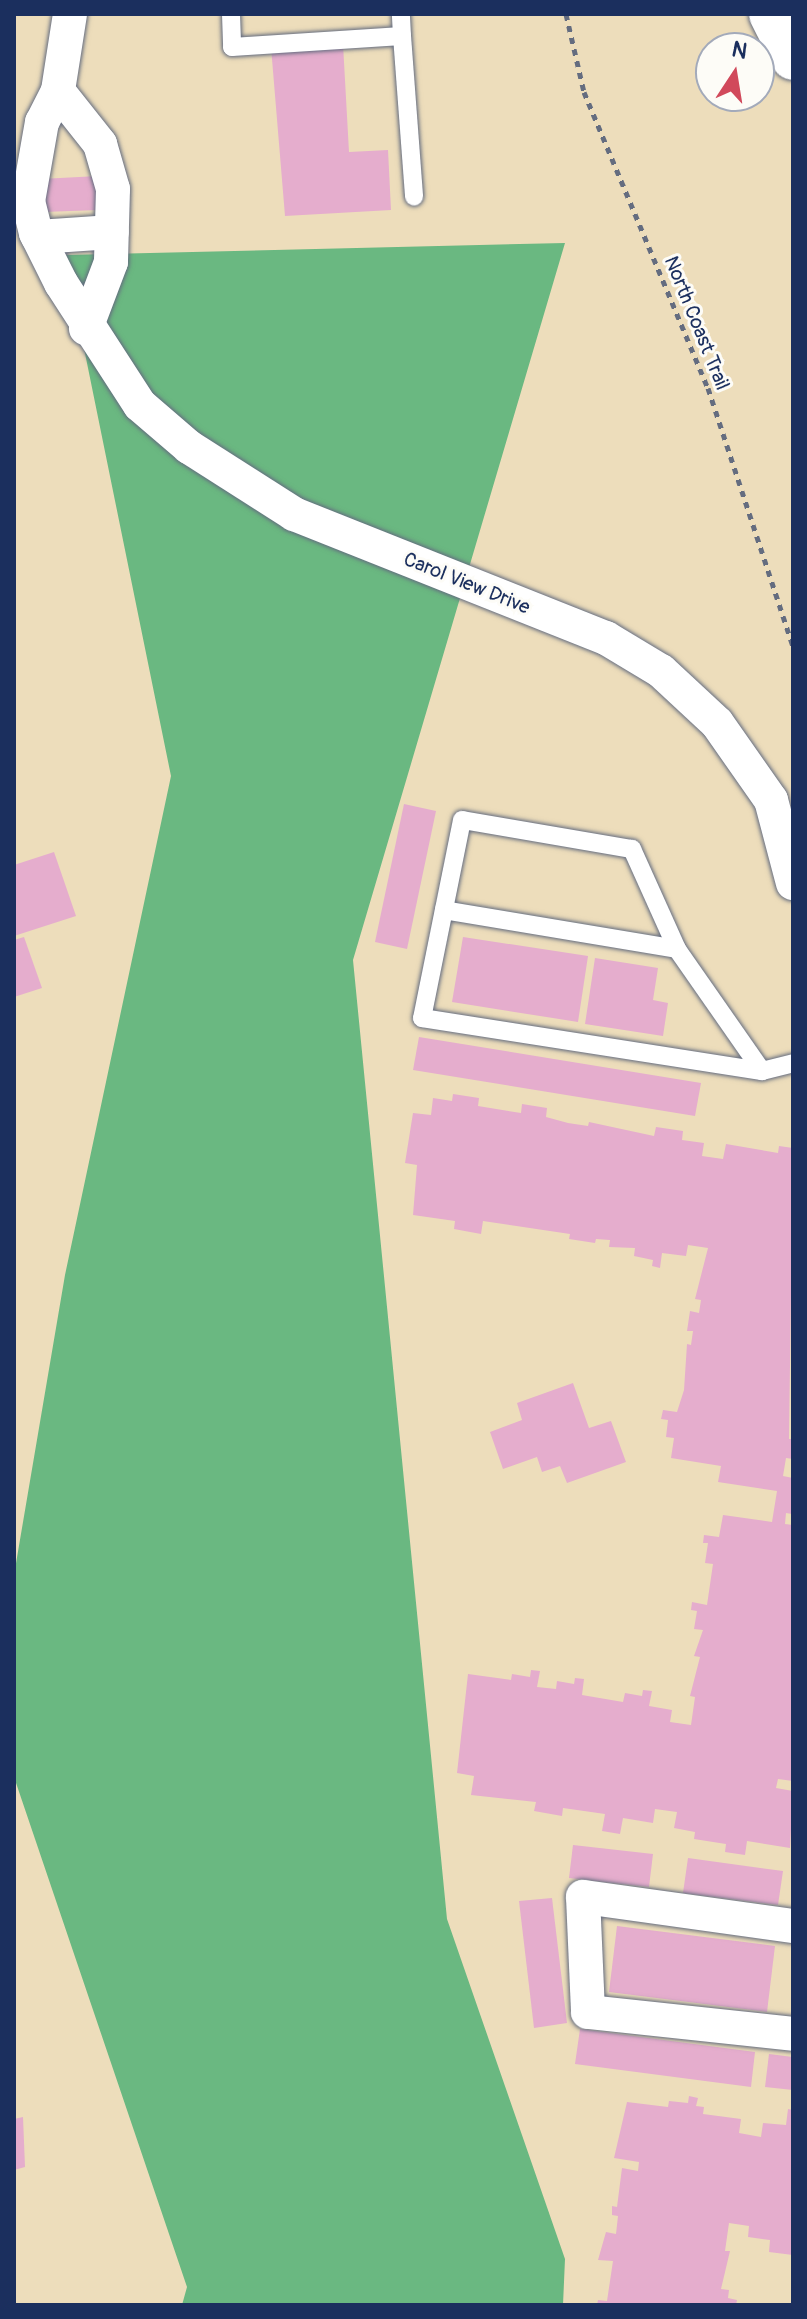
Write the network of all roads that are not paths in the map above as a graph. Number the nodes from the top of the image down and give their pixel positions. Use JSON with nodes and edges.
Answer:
{"nodes":[{"id":1,"x":70,"y":14,"type":"edge"},
{"id":2,"x":231,"y":14,"type":"edge"},
{"id":3,"x":401,"y":14,"type":"edge"},
{"id":4,"x":771,"y":14,"type":"edge"},
{"id":5,"x":402,"y":36,"type":"junction"},
{"id":6,"x":793,"y":58,"type":"edge"},
{"id":7,"x":58,"y":91,"type":"junction"},
{"id":8,"x":414,"y":197,"type":"dead end"},
{"id":9,"x":112,"y":232,"type":"junction"},
{"id":10,"x":38,"y":237,"type":"junction"},
{"id":11,"x":86,"y":328,"type":"junction"},
{"id":12,"x":793,"y":883,"type":"edge"},
{"id":13,"x":444,"y":910,"type":"junction"},
{"id":14,"x":677,"y":949,"type":"junction"},
{"id":15,"x":793,"y":1063,"type":"edge"},
{"id":16,"x":762,"y":1071,"type":"junction"},
{"id":17,"x":793,"y":1926,"type":"edge"},
{"id":18,"x":793,"y":2034,"type":"edge"}],
"edges":[{"from":1,"to":7,"type":"street","name":"Carol View Drive"},
{"from":2,"to":5,"type":"lane"},
{"from":3,"to":5,"type":"lane"},
{"from":4,"to":6,"type":"highway"},
{"from":5,"to":8,"type":"lane"},
{"from":7,"to":9,"type":"street"},
{"from":7,"to":10,"type":"street","name":"Carol View Drive"},
{"from":9,"to":10,"type":"street"},
{"from":9,"to":11,"type":"street"},
{"from":10,"to":11,"type":"street","name":"Carol View Drive"},
{"from":11,"to":12,"type":"street","name":"Carol View Drive"},
{"from":13,"to":14,"type":"lane"},
{"from":13,"to":14,"type":"lane"},
{"from":13,"to":16,"type":"lane"},
{"from":14,"to":16,"type":"lane"},
{"from":15,"to":16,"type":"lane"},
{"from":17,"to":18,"type":"street"}]}
